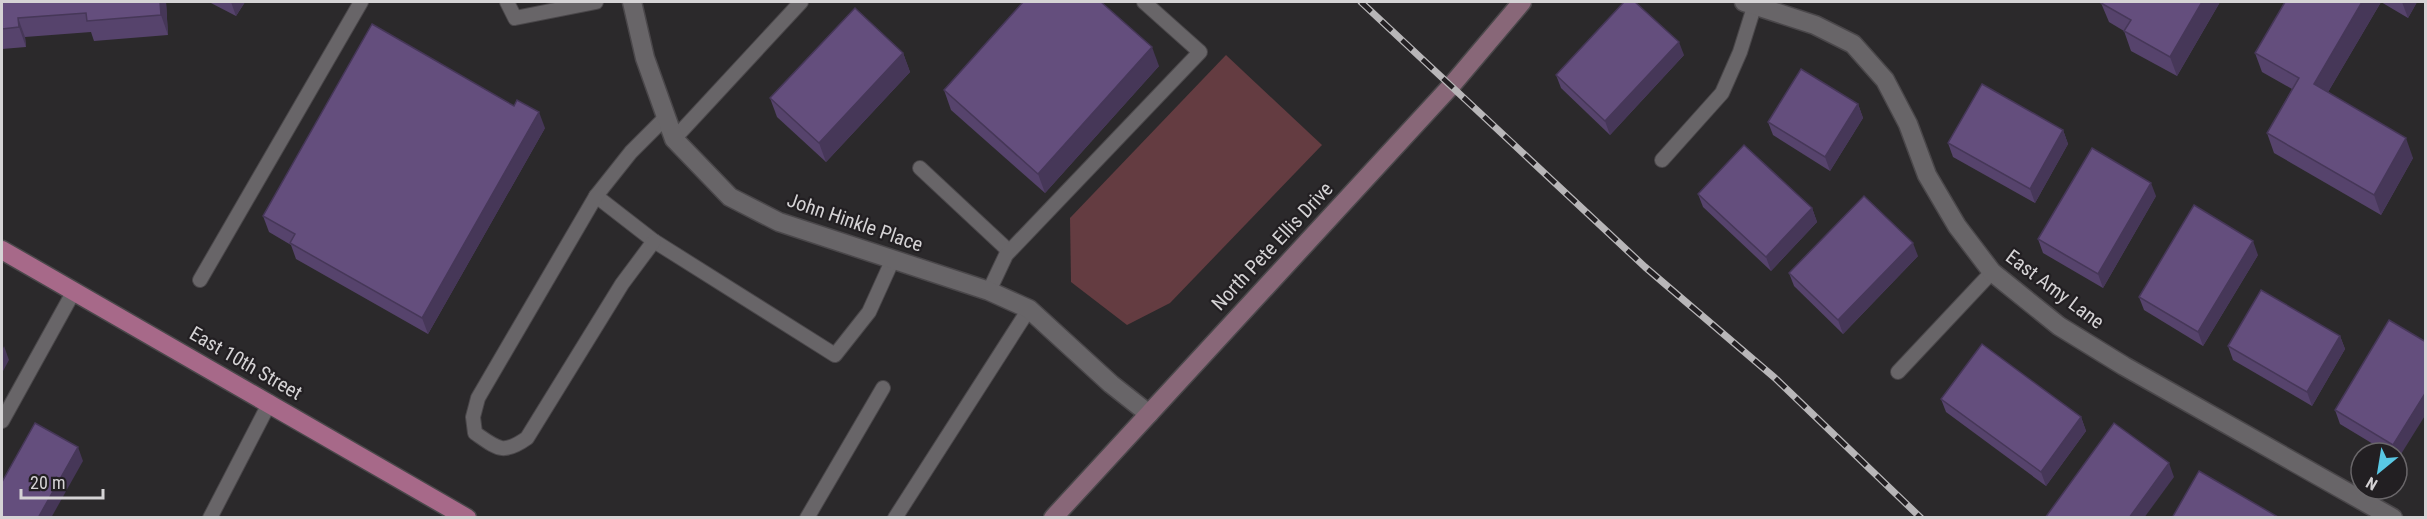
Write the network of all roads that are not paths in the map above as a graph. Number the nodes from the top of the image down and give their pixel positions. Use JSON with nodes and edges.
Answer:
{"nodes":[{"id":1,"x":361,"y":2,"type":"edge"},
{"id":2,"x":507,"y":2,"type":"edge"},
{"id":3,"x":596,"y":2,"type":"edge"},
{"id":4,"x":632,"y":2,"type":"edge"},
{"id":5,"x":801,"y":2,"type":"edge"},
{"id":6,"x":1144,"y":2,"type":"edge"},
{"id":7,"x":1522,"y":2,"type":"edge"},
{"id":8,"x":1750,"y":3,"type":"edge"},
{"id":9,"x":666,"y":117,"type":"junction"},
{"id":10,"x":674,"y":139,"type":"junction"},
{"id":11,"x":1662,"y":160,"type":"dead end"},
{"id":12,"x":920,"y":168,"type":"dead end"},
{"id":13,"x":596,"y":196,"type":"junction"},
{"id":14,"x":654,"y":241,"type":"junction"},
{"id":15,"x":2,"y":250,"type":"edge"},
{"id":16,"x":1009,"y":251,"type":"junction"},
{"id":17,"x":893,"y":259,"type":"junction"},
{"id":18,"x":1992,"y":272,"type":"junction"},
{"id":19,"x":200,"y":280,"type":"dead end"},
{"id":20,"x":74,"y":291,"type":"junction"},
{"id":21,"x":989,"y":291,"type":"junction"},
{"id":22,"x":1029,"y":309,"type":"junction"},
{"id":23,"x":1898,"y":372,"type":"dead end"},
{"id":24,"x":883,"y":388,"type":"dead end"},
{"id":25,"x":270,"y":402,"type":"junction"},
{"id":26,"x":1149,"y":414,"type":"junction"},
{"id":27,"x":2,"y":421,"type":"edge"},
{"id":28,"x":2366,"y":511,"type":"edge"},
{"id":29,"x":210,"y":518,"type":"edge"},
{"id":30,"x":467,"y":518,"type":"edge"},
{"id":31,"x":807,"y":518,"type":"edge"},
{"id":32,"x":895,"y":518,"type":"edge"},
{"id":33,"x":1053,"y":518,"type":"edge"},
{"id":34,"x":2393,"y":518,"type":"edge"}],
"edges":[{"from":1,"to":19,"type":"lane"},
{"from":2,"to":3,"type":"lane"},
{"from":4,"to":9,"type":"street","name":"John Hinkle Place"},
{"from":5,"to":10,"type":"lane"},
{"from":6,"to":16,"type":"lane"},
{"from":7,"to":26,"type":"street","name":"North Pete Ellis Drive"},
{"from":8,"to":11,"type":"lane"},
{"from":8,"to":18,"type":"street","name":"East Amy Lane"},
{"from":9,"to":10,"type":"street","name":"John Hinkle Place"},
{"from":9,"to":13,"type":"lane"},
{"from":10,"to":17,"type":"street","name":"John Hinkle Place"},
{"from":12,"to":16,"type":"lane"},
{"from":13,"to":14,"type":"lane"},
{"from":13,"to":14,"type":"lane"},
{"from":14,"to":17,"type":"lane"},
{"from":15,"to":20,"type":"main road","name":"East 10th Street"},
{"from":16,"to":21,"type":"lane"},
{"from":17,"to":21,"type":"street","name":"John Hinkle Place"},
{"from":18,"to":23,"type":"lane"},
{"from":18,"to":28,"type":"street","name":"East Amy Lane"},
{"from":20,"to":25,"type":"main road","name":"East 10th Street"},
{"from":20,"to":27,"type":"lane"},
{"from":21,"to":22,"type":"street","name":"John Hinkle Place"},
{"from":22,"to":26,"type":"street","name":"John Hinkle Place"},
{"from":22,"to":32,"type":"lane"},
{"from":24,"to":31,"type":"lane"},
{"from":25,"to":29,"type":"lane"},
{"from":25,"to":30,"type":"main road","name":"East 10th Street"},
{"from":26,"to":33,"type":"street","name":"North Pete Ellis Drive"},
{"from":28,"to":34,"type":"street","name":"East Amy Lane"}]}
